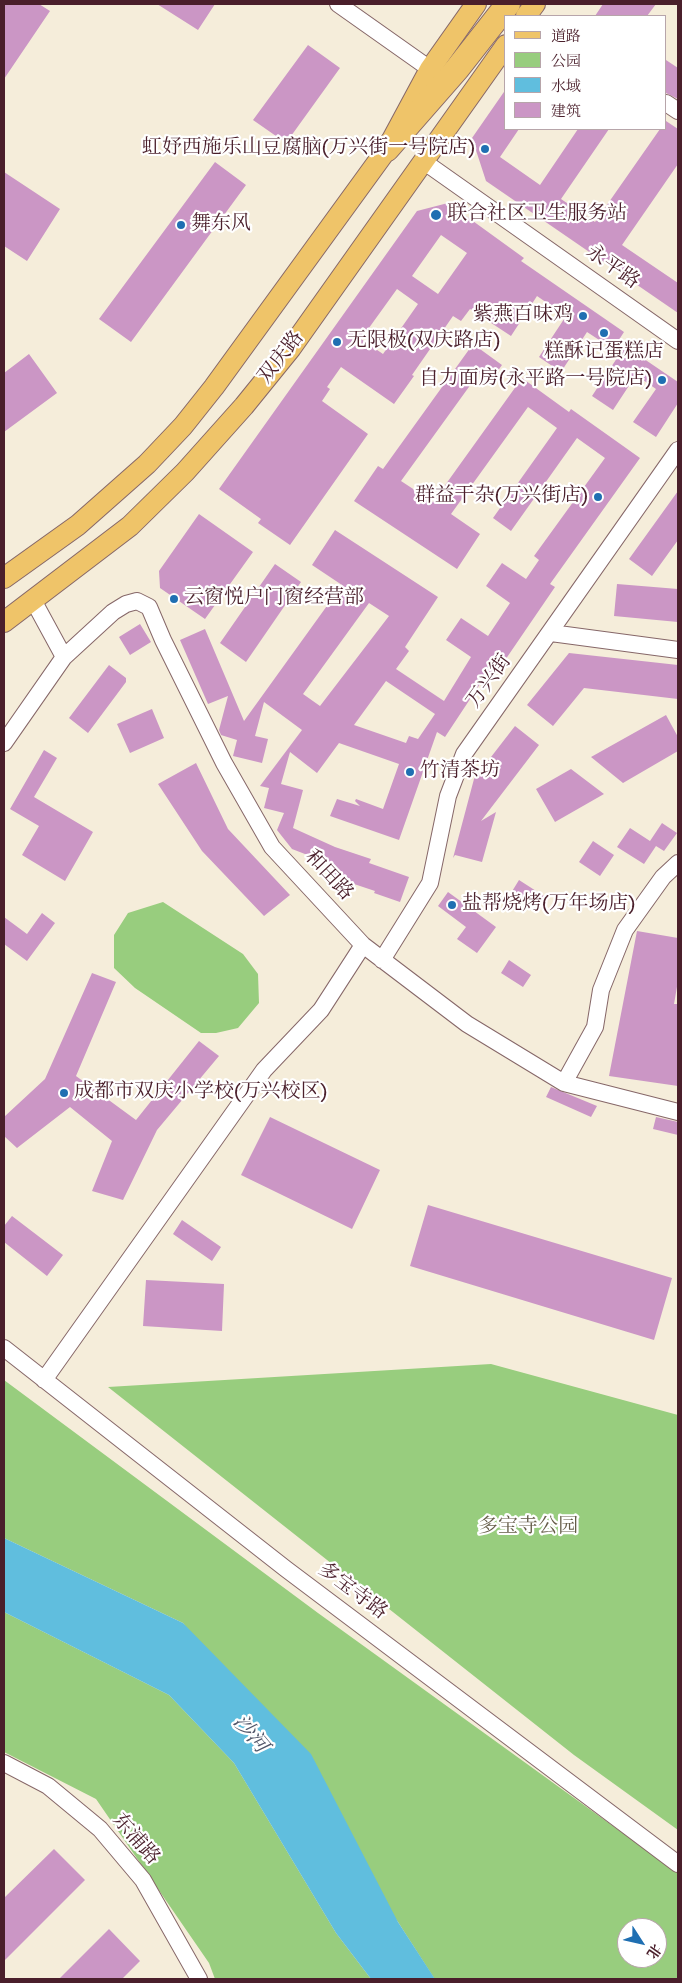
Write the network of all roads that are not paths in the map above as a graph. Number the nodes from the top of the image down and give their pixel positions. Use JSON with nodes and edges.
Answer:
{"nodes":[{"id":1,"x":338,"y":4,"type":"edge"},
{"id":2,"x":476,"y":4,"type":"edge"},
{"id":3,"x":502,"y":12,"type":"edge"},
{"id":4,"x":504,"y":48,"type":"edge"},
{"id":5,"x":430,"y":69,"type":"junction"},
{"id":6,"x":667,"y":104,"type":"edge"},
{"id":7,"x":678,"y":111,"type":"edge"},
{"id":8,"x":387,"y":149,"type":"junction"},
{"id":9,"x":423,"y":161,"type":"junction"},
{"id":10,"x":678,"y":341,"type":"edge"},
{"id":11,"x":678,"y":450,"type":"edge"},
{"id":12,"x":4,"y":578,"type":"edge"},
{"id":13,"x":33,"y":600,"type":"junction"},
{"id":14,"x":4,"y":622,"type":"edge"},
{"id":15,"x":551,"y":633,"type":"junction"},
{"id":16,"x":678,"y":650,"type":"edge"},
{"id":17,"x":64,"y":656,"type":"junction"},
{"id":18,"x":4,"y":743,"type":"edge"},
{"id":19,"x":678,"y":863,"type":"edge"},
{"id":20,"x":363,"y":945,"type":"junction"},
{"id":21,"x":382,"y":960,"type":"junction"},
{"id":22,"x":564,"y":1083,"type":"junction"},
{"id":23,"x":678,"y":1112,"type":"edge"},
{"id":24,"x":4,"y":1348,"type":"edge"},
{"id":25,"x":44,"y":1380,"type":"junction"},
{"id":26,"x":4,"y":1763,"type":"edge"},
{"id":27,"x":678,"y":1864,"type":"edge"},
{"id":28,"x":198,"y":1979,"type":"edge"}],
"edges":[{"from":1,"to":5,"type":"street"},
{"from":2,"to":5,"type":"main road","name":"双庆路"},
{"from":3,"to":8,"type":"highway"},
{"from":4,"to":9,"type":"main road","name":"双庆路"},
{"from":5,"to":8,"type":"main road","name":"双庆路"},
{"from":6,"to":7,"type":"street"},
{"from":8,"to":12,"type":"main road","name":"双庆路"},
{"from":9,"to":10,"type":"street","name":"永平路"},
{"from":9,"to":13,"type":"main road","name":"双庆路"},
{"from":11,"to":15,"type":"street","name":"万兴街"},
{"from":13,"to":14,"type":"main road","name":"双庆路"},
{"from":13,"to":17,"type":"street"},
{"from":15,"to":16,"type":"street"},
{"from":15,"to":21,"type":"street","name":"万兴街"},
{"from":17,"to":18,"type":"street"},
{"from":17,"to":20,"type":"street","name":"和田路"},
{"from":19,"to":22,"type":"street"},
{"from":20,"to":21,"type":"street","name":"和田路"},
{"from":20,"to":25,"type":"street"},
{"from":21,"to":22,"type":"street","name":"和田路"},
{"from":22,"to":23,"type":"street","name":"和田路"},
{"from":24,"to":25,"type":"street","name":"多宝寺路"},
{"from":25,"to":27,"type":"street","name":"多宝寺路"},
{"from":26,"to":28,"type":"street","name":"东浦路"}]}
